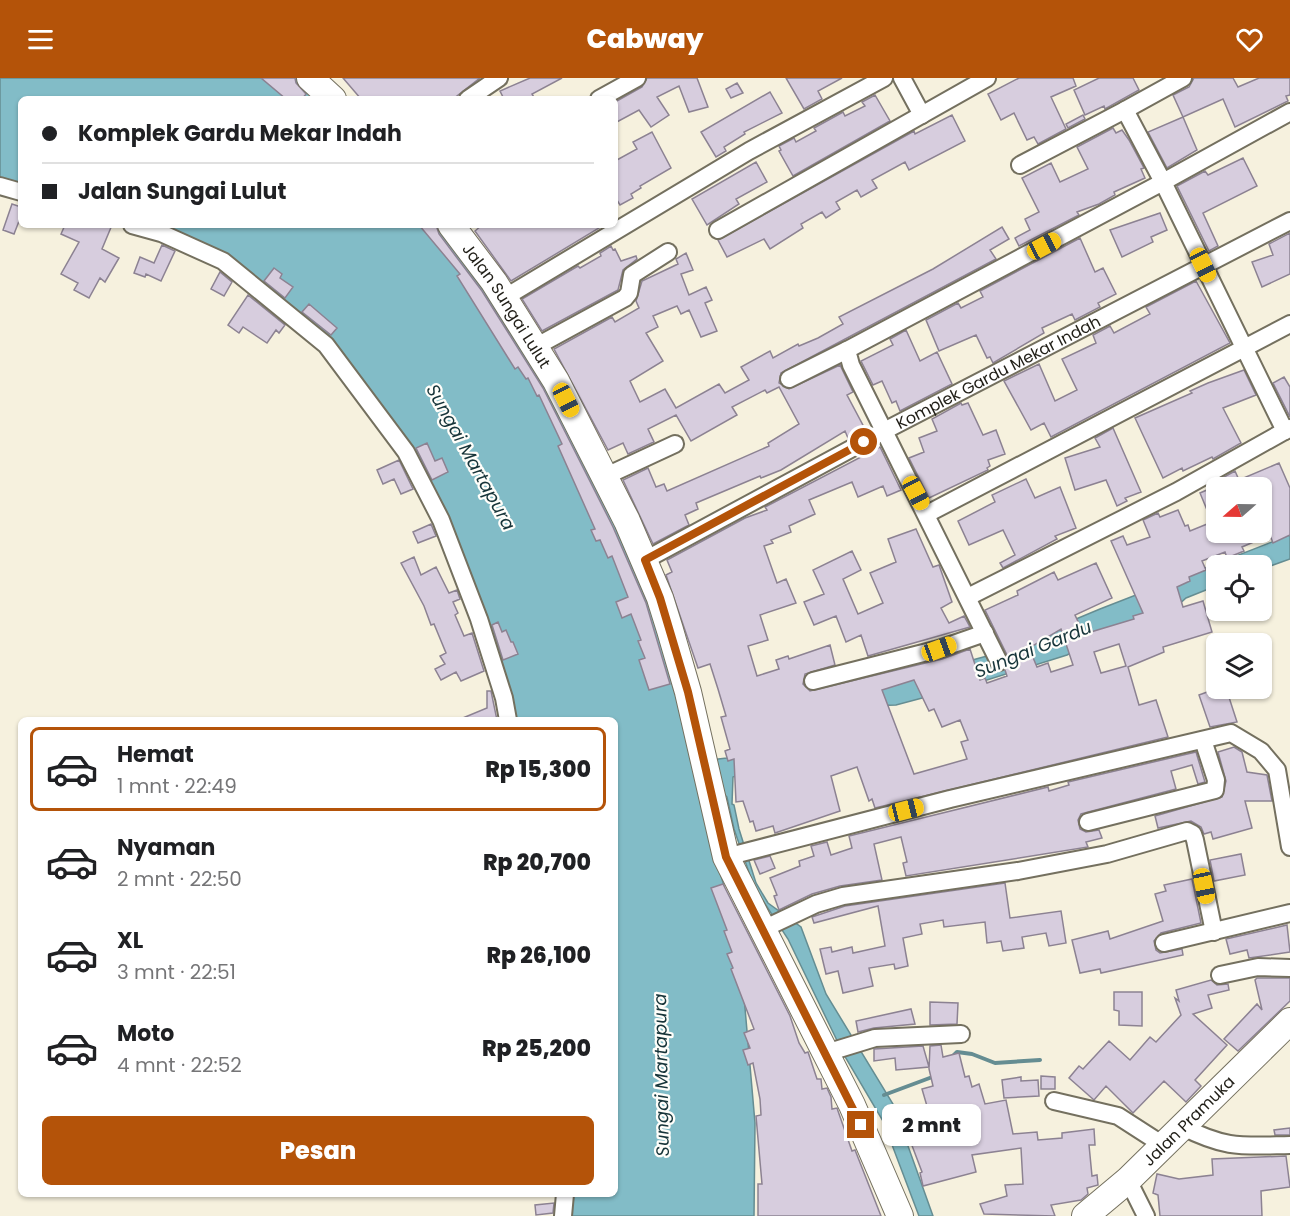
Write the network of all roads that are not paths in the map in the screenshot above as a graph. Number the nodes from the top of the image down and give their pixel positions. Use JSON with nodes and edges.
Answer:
{"nodes":[{"id":1,"x":310,"y":78,"type":"edge"},
{"id":2,"x":499,"y":78,"type":"edge"},
{"id":3,"x":637,"y":78,"type":"edge"},
{"id":4,"x":884,"y":78,"type":"edge"},
{"id":5,"x":902,"y":78,"type":"edge"},
{"id":6,"x":987,"y":78,"type":"edge"},
{"id":7,"x":1183,"y":78,"type":"edge"},
{"id":8,"x":330,"y":96,"type":"edge"},
{"id":9,"x":472,"y":96,"type":"edge"},
{"id":10,"x":604,"y":96,"type":"edge"},
{"id":11,"x":1125,"y":110,"type":"junction"},
{"id":12,"x":1290,"y":112,"type":"edge"},
{"id":13,"x":922,"y":115,"type":"junction"},
{"id":14,"x":1020,"y":165,"type":"dead end"},
{"id":15,"x":1163,"y":182,"type":"junction"},
{"id":16,"x":0,"y":186,"type":"edge"},
{"id":17,"x":18,"y":191,"type":"edge"},
{"id":18,"x":1290,"y":221,"type":"edge"},
{"id":19,"x":143,"y":228,"type":"edge"},
{"id":20,"x":453,"y":228,"type":"edge"},
{"id":21,"x":718,"y":230,"type":"dead end"},
{"id":22,"x":668,"y":252,"type":"dead end"},
{"id":23,"x":1203,"y":265,"type":"junction"},
{"id":24,"x":504,"y":298,"type":"junction"},
{"id":25,"x":1290,"y":324,"type":"edge"},
{"id":26,"x":535,"y":347,"type":"junction"},
{"id":27,"x":1243,"y":348,"type":"junction"},
{"id":28,"x":847,"y":350,"type":"junction"},
{"id":29,"x":789,"y":379,"type":"dead end"},
{"id":30,"x":1287,"y":430,"type":"edge"},
{"id":31,"x":884,"y":431,"type":"junction"},
{"id":32,"x":675,"y":444,"type":"dead end"},
{"id":33,"x":606,"y":476,"type":"junction"},
{"id":34,"x":927,"y":514,"type":"junction"},
{"id":35,"x":645,"y":560,"type":"junction"},
{"id":36,"x":968,"y":597,"type":"junction"},
{"id":37,"x":985,"y":633,"type":"junction"},
{"id":38,"x":999,"y":662,"type":"dead end"},
{"id":39,"x":813,"y":681,"type":"dead end"},
{"id":40,"x":507,"y":717,"type":"edge"},
{"id":41,"x":1203,"y":740,"type":"junction"},
{"id":42,"x":1088,"y":822,"type":"dead end"},
{"id":43,"x":1290,"y":847,"type":"edge"},
{"id":44,"x":737,"y":854,"type":"junction"},
{"id":45,"x":1290,"y":913,"type":"edge"},
{"id":46,"x":767,"y":926,"type":"junction"},
{"id":47,"x":1214,"y":932,"type":"junction"},
{"id":48,"x":1164,"y":943,"type":"dead end"},
{"id":49,"x":1290,"y":968,"type":"edge"},
{"id":50,"x":1220,"y":975,"type":"dead end"},
{"id":51,"x":1290,"y":1021,"type":"edge"},
{"id":52,"x":962,"y":1034,"type":"dead end"},
{"id":53,"x":832,"y":1051,"type":"junction"},
{"id":54,"x":1054,"y":1101,"type":"dead end"},
{"id":55,"x":1181,"y":1126,"type":"junction"},
{"id":56,"x":1163,"y":1145,"type":"junction"},
{"id":57,"x":1290,"y":1145,"type":"edge"},
{"id":58,"x":1128,"y":1180,"type":"junction"},
{"id":59,"x":565,"y":1197,"type":"edge"},
{"id":60,"x":563,"y":1216,"type":"edge"},
{"id":61,"x":900,"y":1216,"type":"edge"},
{"id":62,"x":1084,"y":1216,"type":"edge"},
{"id":63,"x":1146,"y":1216,"type":"edge"}],
"edges":[{"from":1,"to":8,"type":"main road"},
{"from":2,"to":9,"type":"street"},
{"from":3,"to":10,"type":"street"},
{"from":4,"to":24,"type":"street"},
{"from":5,"to":13,"type":"street"},
{"from":6,"to":13,"type":"street"},
{"from":7,"to":11,"type":"street"},
{"from":11,"to":14,"type":"street"},
{"from":11,"to":15,"type":"street"},
{"from":12,"to":15,"type":"street"},
{"from":13,"to":21,"type":"street"},
{"from":15,"to":23,"type":"street"},
{"from":15,"to":28,"type":"street"},
{"from":16,"to":17,"type":"street"},
{"from":18,"to":23,"type":"street","name":"Komplek Gardu Mekar Indah"},
{"from":19,"to":40,"type":"street"},
{"from":20,"to":24,"type":"main road","name":"Jalan Sungai Lulut"},
{"from":22,"to":26,"type":"street"},
{"from":23,"to":27,"type":"street"},
{"from":23,"to":31,"type":"street","name":"Komplek Gardu Mekar Indah"},
{"from":24,"to":26,"type":"main road","name":"Jalan Sungai Lulut"},
{"from":25,"to":27,"type":"street"},
{"from":26,"to":33,"type":"main road","name":"Jalan Sungai Lulut"},
{"from":27,"to":30,"type":"street"},
{"from":27,"to":34,"type":"street"},
{"from":28,"to":29,"type":"street"},
{"from":28,"to":31,"type":"street"},
{"from":30,"to":36,"type":"street"},
{"from":31,"to":34,"type":"street"},
{"from":31,"to":35,"type":"street","name":"Komplek Gardu Mekar Indah"},
{"from":32,"to":33,"type":"street"},
{"from":33,"to":35,"type":"main road","name":"Jalan Sungai Lulut"},
{"from":34,"to":36,"type":"street"},
{"from":35,"to":44,"type":"main road","name":"Jalan Sungai Lulut"},
{"from":36,"to":37,"type":"street"},
{"from":37,"to":38,"type":"street"},
{"from":37,"to":39,"type":"street"},
{"from":41,"to":42,"type":"street"},
{"from":41,"to":43,"type":"street"},
{"from":41,"to":44,"type":"street"},
{"from":44,"to":46,"type":"main road","name":"Jalan Sungai Lulut"},
{"from":45,"to":47,"type":"street"},
{"from":46,"to":47,"type":"street"},
{"from":46,"to":53,"type":"main road","name":"Jalan Sungai Lulut"},
{"from":47,"to":48,"type":"street"},
{"from":49,"to":50,"type":"street"},
{"from":51,"to":55,"type":"main road","name":"Jalan Pramuka"},
{"from":52,"to":53,"type":"street"},
{"from":53,"to":61,"type":"main road","name":"Jalan Sungai Lulut"},
{"from":54,"to":56,"type":"street"},
{"from":55,"to":56,"type":"main road","name":"Jalan Pramuka"},
{"from":55,"to":57,"type":"street"},
{"from":56,"to":58,"type":"main road","name":"Jalan Pramuka"},
{"from":58,"to":62,"type":"main road","name":"Jalan Pramuka"},
{"from":58,"to":63,"type":"street"},
{"from":59,"to":60,"type":"street"}]}
